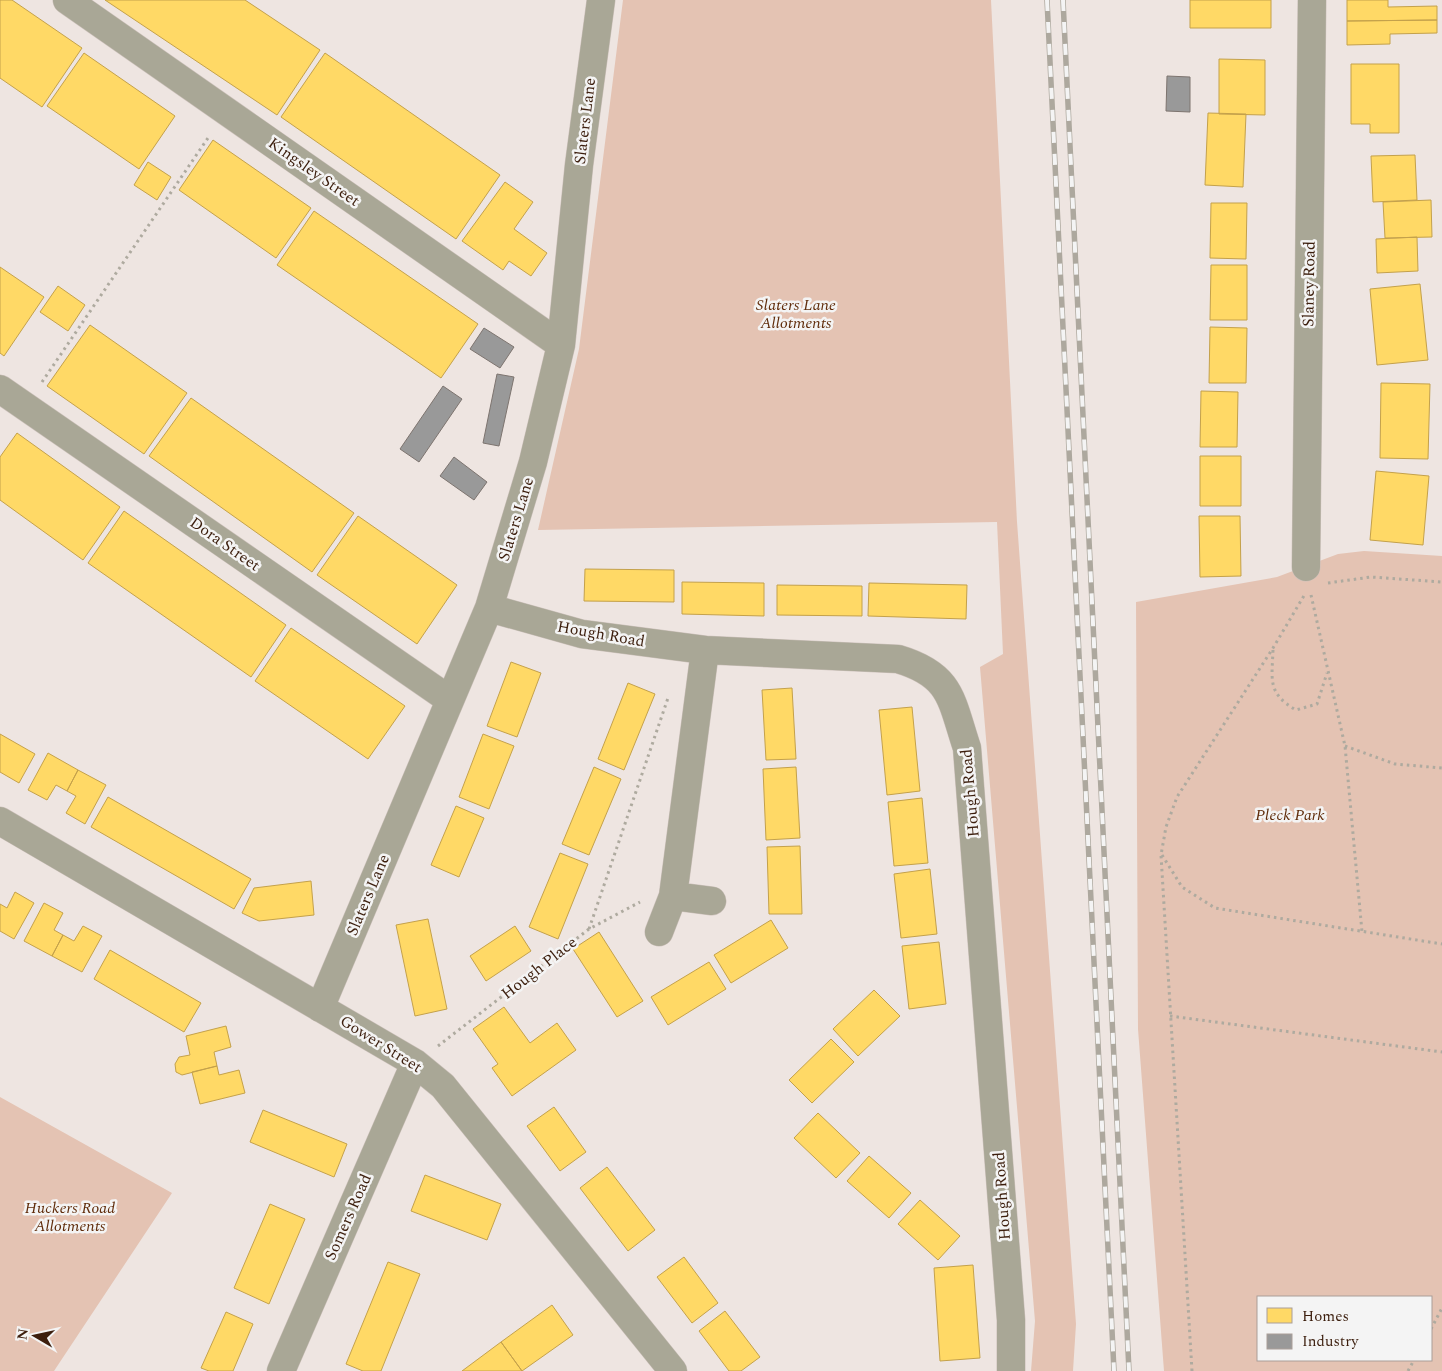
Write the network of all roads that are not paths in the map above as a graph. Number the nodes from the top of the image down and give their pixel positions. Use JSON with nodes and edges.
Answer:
{"nodes":[{"id":1,"x":67,"y":0,"type":"edge"},
{"id":2,"x":601,"y":0,"type":"edge"},
{"id":3,"x":1312,"y":0,"type":"edge"},
{"id":4,"x":562,"y":345,"type":"junction"},
{"id":5,"x":8,"y":399,"type":"edge"},
{"id":6,"x":1308,"y":576,"type":"road end"},
{"id":7,"x":489,"y":608,"type":"junction"},
{"id":8,"x":705,"y":650,"type":"junction"},
{"id":9,"x":450,"y":700,"type":"junction"},
{"id":10,"x":0,"y":821,"type":"edge"},
{"id":11,"x":673,"y":896,"type":"junction"},
{"id":12,"x":712,"y":901,"type":"dead end"},
{"id":13,"x":659,"y":932,"type":"dead end"},
{"id":14,"x":320,"y":1008,"type":"junction"},
{"id":15,"x":415,"y":1063,"type":"junction"},
{"id":16,"x":281,"y":1371,"type":"edge"},
{"id":17,"x":673,"y":1371,"type":"edge"},
{"id":18,"x":1011,"y":1371,"type":"edge"}],
"edges":[{"from":1,"to":4,"type":"street","name":"Kingsley Street"},
{"from":2,"to":4,"type":"street","name":"Slaters Lane"},
{"from":3,"to":6,"type":"street","name":"Slaney Road"},
{"from":4,"to":7,"type":"street","name":"Slaters Lane"},
{"from":5,"to":9,"type":"street","name":"Dora Street"},
{"from":7,"to":8,"type":"street","name":"Hough Road"},
{"from":7,"to":9,"type":"street","name":"Slaters Lane"},
{"from":8,"to":11,"type":"street"},
{"from":8,"to":18,"type":"street","name":"Hough Road"},
{"from":9,"to":14,"type":"street","name":"Slaters Lane"},
{"from":10,"to":14,"type":"street","name":"Gower Street"},
{"from":11,"to":12,"type":"street"},
{"from":11,"to":13,"type":"street"},
{"from":14,"to":15,"type":"street","name":"Gower Street"},
{"from":15,"to":16,"type":"street","name":"Somers Road"},
{"from":15,"to":17,"type":"street","name":"Gower Street"}]}
